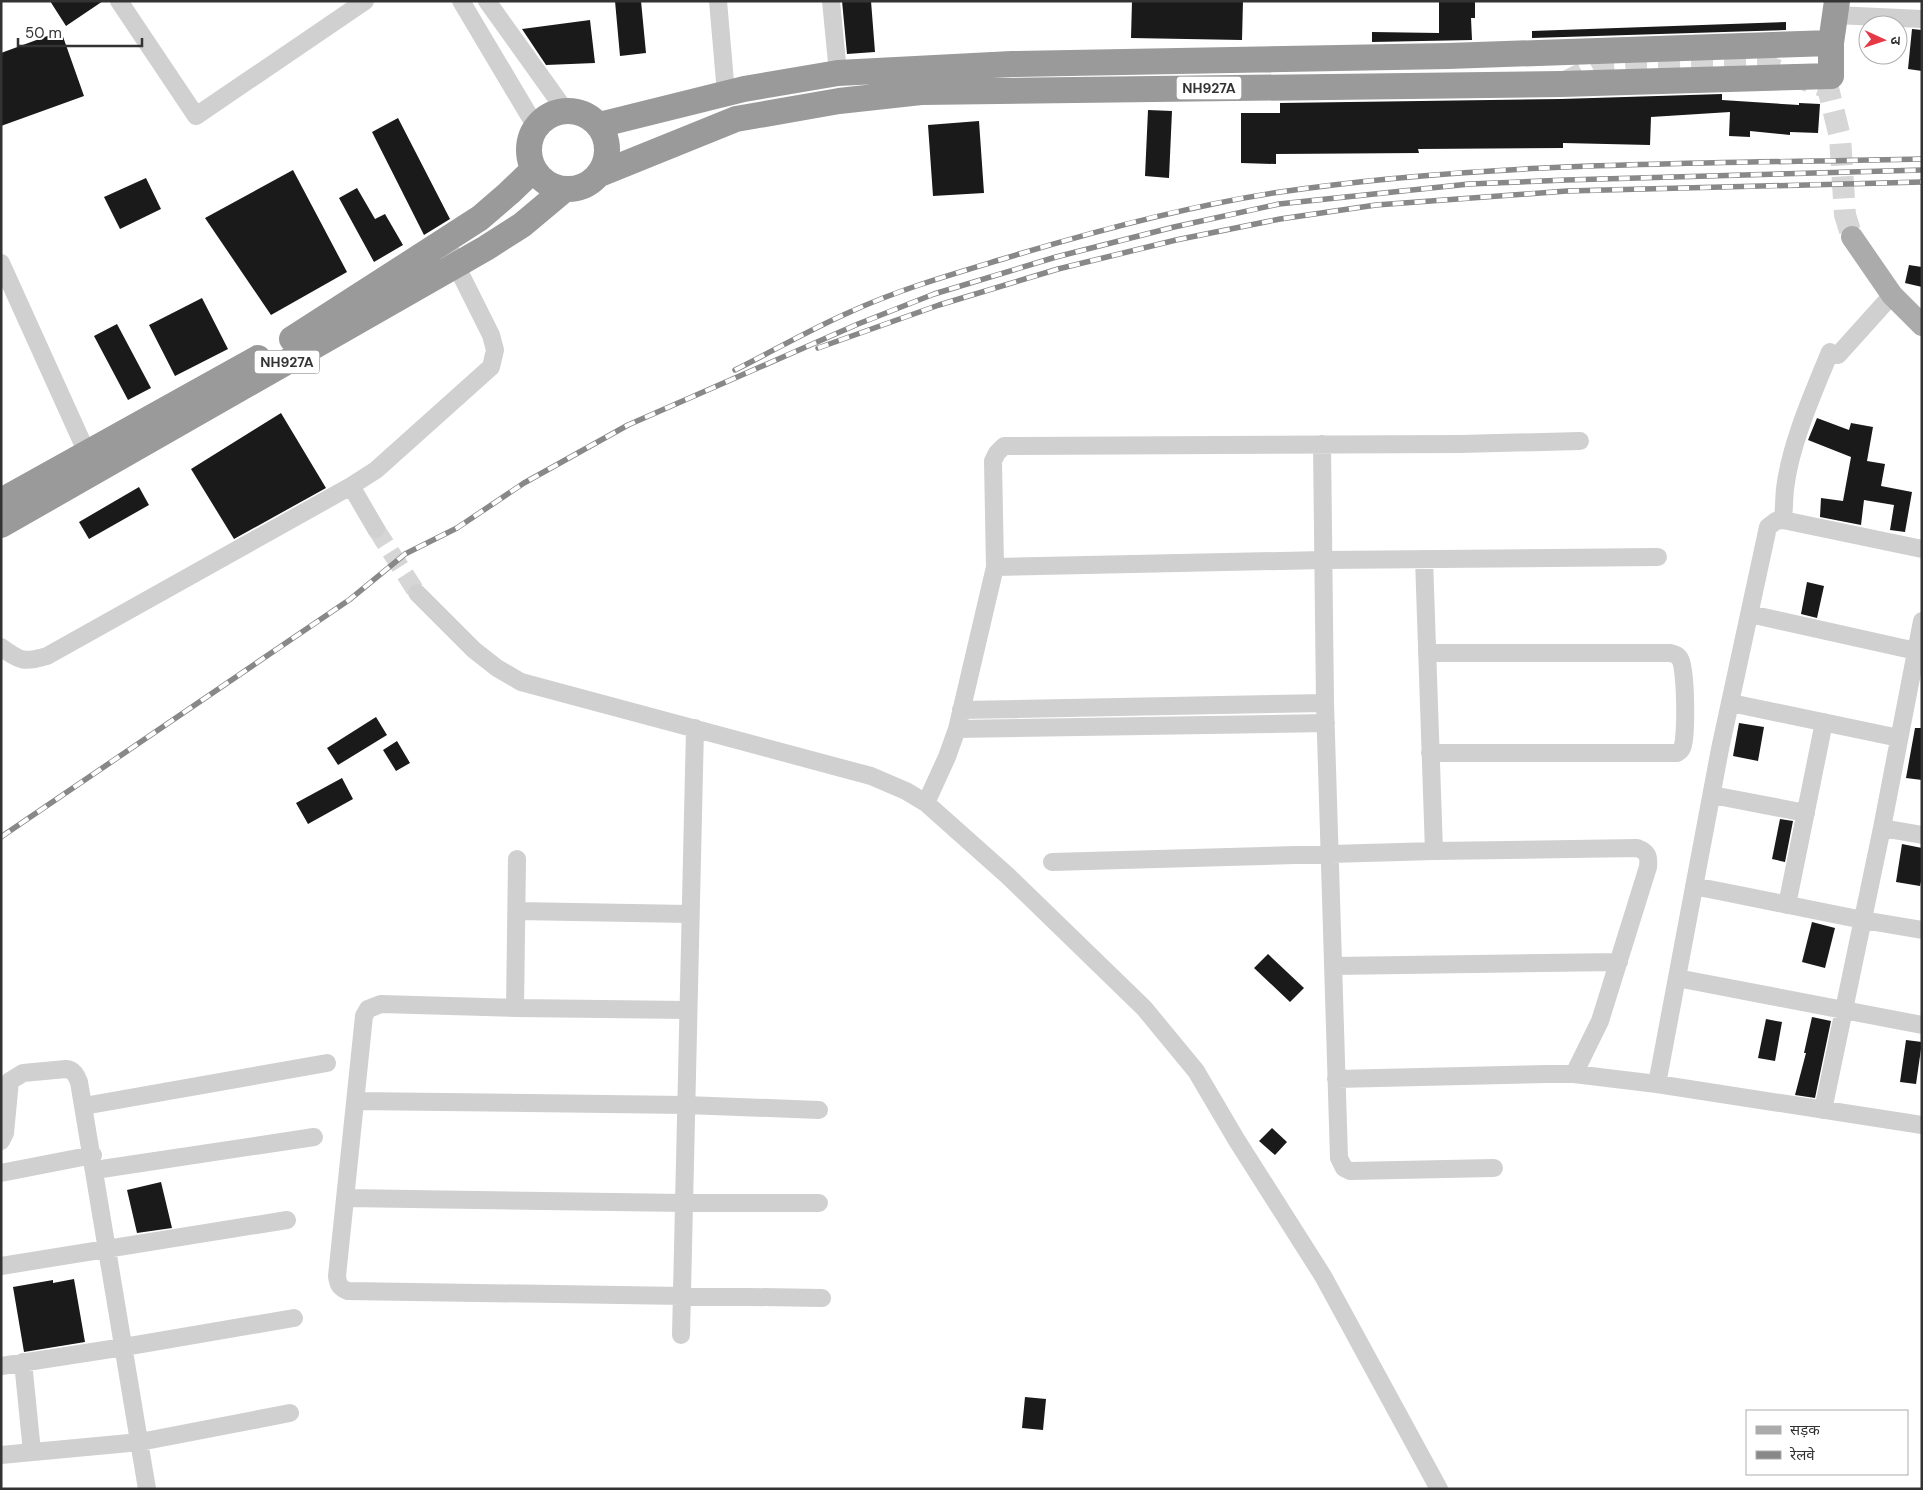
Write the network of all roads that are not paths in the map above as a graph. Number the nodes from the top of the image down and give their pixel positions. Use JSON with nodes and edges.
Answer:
{"nodes":[{"id":1,"x":119,"y":1,"type":"edge"},
{"id":2,"x":365,"y":1,"type":"edge"},
{"id":3,"x":461,"y":1,"type":"edge"},
{"id":4,"x":487,"y":1,"type":"edge"},
{"id":5,"x":718,"y":1,"type":"edge"},
{"id":6,"x":831,"y":1,"type":"edge"},
{"id":7,"x":1836,"y":8,"type":"edge"},
{"id":8,"x":1922,"y":19,"type":"edge"},
{"id":9,"x":1831,"y":43,"type":"junction"},
{"id":10,"x":838,"y":73,"type":"junction"},
{"id":11,"x":726,"y":93,"type":"junction"},
{"id":12,"x":565,"y":110,"type":"junction"},
{"id":13,"x":599,"y":124,"type":"junction"},
{"id":14,"x":536,"y":127,"type":"junction"},
{"id":15,"x":534,"y":169,"type":"junction"},
{"id":16,"x":600,"y":174,"type":"junction"},
{"id":17,"x":565,"y":190,"type":"junction"},
{"id":18,"x":1852,"y":237,"type":"tunnel mouth"},
{"id":19,"x":446,"y":240,"type":"junction"},
{"id":20,"x":1,"y":263,"type":"edge"},
{"id":21,"x":456,"y":265,"type":"junction"},
{"id":22,"x":1892,"y":295,"type":"junction"},
{"id":23,"x":1922,"y":326,"type":"edge"},
{"id":24,"x":1580,"y":441,"type":"dead end"},
{"id":25,"x":1322,"y":444,"type":"junction"},
{"id":26,"x":87,"y":453,"type":"junction"},
{"id":27,"x":351,"y":486,"type":"junction"},
{"id":28,"x":1,"y":502,"type":"edge"},
{"id":29,"x":1783,"y":520,"type":"junction"},
{"id":30,"x":1,"y":525,"type":"edge"},
{"id":31,"x":376,"y":529,"type":"tunnel mouth"},
{"id":32,"x":1922,"y":549,"type":"edge"},
{"id":33,"x":1658,"y":557,"type":"dead end"},
{"id":34,"x":1424,"y":559,"type":"junction"},
{"id":35,"x":1324,"y":560,"type":"junction"},
{"id":36,"x":994,"y":567,"type":"junction"},
{"id":37,"x":417,"y":593,"type":"tunnel mouth"},
{"id":38,"x":1750,"y":614,"type":"junction"},
{"id":39,"x":1922,"y":621,"type":"edge"},
{"id":40,"x":1,"y":647,"type":"edge"},
{"id":41,"x":1916,"y":651,"type":"junction"},
{"id":42,"x":1427,"y":653,"type":"junction"},
{"id":43,"x":1325,"y":703,"type":"junction"},
{"id":44,"x":1731,"y":703,"type":"junction"},
{"id":45,"x":961,"y":710,"type":"junction"},
{"id":46,"x":1824,"y":722,"type":"junction"},
{"id":47,"x":1326,"y":723,"type":"junction"},
{"id":48,"x":695,"y":728,"type":"junction"},
{"id":49,"x":957,"y":729,"type":"junction"},
{"id":50,"x":1899,"y":738,"type":"junction"},
{"id":51,"x":1430,"y":753,"type":"junction"},
{"id":52,"x":1712,"y":795,"type":"junction"},
{"id":53,"x":926,"y":804,"type":"junction"},
{"id":54,"x":1806,"y":813,"type":"junction"},
{"id":55,"x":1882,"y":828,"type":"junction"},
{"id":56,"x":1922,"y":835,"type":"edge"},
{"id":57,"x":1434,"y":851,"type":"junction"},
{"id":58,"x":1330,"y":854,"type":"junction"},
{"id":59,"x":517,"y":859,"type":"dead end"},
{"id":60,"x":1052,"y":862,"type":"dead end"},
{"id":61,"x":1694,"y":886,"type":"junction"},
{"id":62,"x":1787,"y":905,"type":"junction"},
{"id":63,"x":517,"y":911,"type":"junction"},
{"id":64,"x":689,"y":914,"type":"junction"},
{"id":65,"x":1863,"y":920,"type":"junction"},
{"id":66,"x":1922,"y":930,"type":"edge"},
{"id":67,"x":1619,"y":962,"type":"junction"},
{"id":68,"x":1334,"y":966,"type":"junction"},
{"id":69,"x":1677,"y":978,"type":"junction"},
{"id":70,"x":515,"y":1008,"type":"junction"},
{"id":71,"x":688,"y":1010,"type":"junction"},
{"id":72,"x":1844,"y":1010,"type":"junction"},
{"id":73,"x":1922,"y":1025,"type":"edge"},
{"id":74,"x":327,"y":1063,"type":"dead end"},
{"id":75,"x":1574,"y":1074,"type":"junction"},
{"id":76,"x":1336,"y":1079,"type":"junction"},
{"id":77,"x":1656,"y":1084,"type":"junction"},
{"id":78,"x":355,"y":1101,"type":"junction"},
{"id":79,"x":686,"y":1105,"type":"junction"},
{"id":80,"x":84,"y":1106,"type":"junction"},
{"id":81,"x":819,"y":1110,"type":"dead end"},
{"id":82,"x":1823,"y":1110,"type":"junction"},
{"id":83,"x":1922,"y":1125,"type":"edge"},
{"id":84,"x":314,"y":1137,"type":"dead end"},
{"id":85,"x":1,"y":1141,"type":"edge"},
{"id":86,"x":94,"y":1162,"type":"junction"},
{"id":87,"x":1494,"y":1168,"type":"dead end"},
{"id":88,"x":1,"y":1173,"type":"edge"},
{"id":89,"x":345,"y":1198,"type":"junction"},
{"id":90,"x":684,"y":1203,"type":"junction"},
{"id":91,"x":819,"y":1203,"type":"dead end"},
{"id":92,"x":287,"y":1220,"type":"dead end"},
{"id":93,"x":108,"y":1250,"type":"junction"},
{"id":94,"x":1,"y":1266,"type":"edge"},
{"id":95,"x":682,"y":1296,"type":"junction"},
{"id":96,"x":822,"y":1298,"type":"dead end"},
{"id":97,"x":294,"y":1318,"type":"dead end"},
{"id":98,"x":681,"y":1335,"type":"dead end"},
{"id":99,"x":124,"y":1347,"type":"junction"},
{"id":100,"x":23,"y":1362,"type":"junction"},
{"id":101,"x":1,"y":1366,"type":"edge"},
{"id":102,"x":290,"y":1413,"type":"dead end"},
{"id":103,"x":140,"y":1442,"type":"junction"},
{"id":104,"x":32,"y":1452,"type":"junction"},
{"id":105,"x":1,"y":1455,"type":"edge"},
{"id":106,"x":147,"y":1489,"type":"edge"},
{"id":107,"x":1439,"y":1489,"type":"edge"}],
"edges":[{"from":1,"to":2,"type":"street"},
{"from":3,"to":14,"type":"street"},
{"from":4,"to":12,"type":"street"},
{"from":5,"to":11,"type":"street"},
{"from":6,"to":10,"type":"street"},
{"from":7,"to":8,"type":"street"},
{"from":7,"to":9,"type":"highway","number":"NH927A"},
{"from":9,"to":10,"type":"highway","number":"NH927A"},
{"from":9,"to":16,"type":"highway","number":"NH927A"},
{"from":10,"to":11,"type":"highway","number":"NH927A"},
{"from":11,"to":13,"type":"highway","number":"NH927A"},
{"from":12,"to":13,"type":"highway"},
{"from":12,"to":14,"type":"highway"},
{"from":13,"to":16,"type":"highway"},
{"from":14,"to":15,"type":"highway"},
{"from":15,"to":17,"type":"highway"},
{"from":15,"to":19,"type":"highway","number":"NH927A"},
{"from":16,"to":17,"type":"highway","number":"NH927A"},
{"from":17,"to":21,"type":"highway","number":"NH927A"},
{"from":18,"to":22,"type":"main road"},
{"from":19,"to":21,"type":"street"},
{"from":19,"to":26,"type":"highway","number":"NH927A"},
{"from":20,"to":26,"type":"street"},
{"from":21,"to":27,"type":"street"},
{"from":21,"to":30,"type":"highway","number":"NH927A"},
{"from":22,"to":23,"type":"main road"},
{"from":22,"to":29,"type":"street"},
{"from":24,"to":25,"type":"street"},
{"from":25,"to":35,"type":"street"},
{"from":25,"to":36,"type":"street"},
{"from":26,"to":28,"type":"highway","number":"NH927A"},
{"from":27,"to":31,"type":"street"},
{"from":27,"to":40,"type":"street"},
{"from":29,"to":32,"type":"street"},
{"from":29,"to":38,"type":"street"},
{"from":33,"to":34,"type":"street"},
{"from":34,"to":35,"type":"street"},
{"from":34,"to":42,"type":"street"},
{"from":35,"to":36,"type":"street"},
{"from":35,"to":43,"type":"street"},
{"from":36,"to":45,"type":"street"},
{"from":37,"to":48,"type":"street"},
{"from":38,"to":41,"type":"street"},
{"from":38,"to":44,"type":"street"},
{"from":39,"to":41,"type":"street"},
{"from":41,"to":50,"type":"street"},
{"from":42,"to":51,"type":"street"},
{"from":42,"to":51,"type":"street"},
{"from":43,"to":45,"type":"street"},
{"from":43,"to":47,"type":"street"},
{"from":44,"to":46,"type":"street"},
{"from":44,"to":52,"type":"street"},
{"from":45,"to":49,"type":"street"},
{"from":46,"to":50,"type":"street"},
{"from":46,"to":54,"type":"street"},
{"from":47,"to":49,"type":"street"},
{"from":47,"to":58,"type":"street"},
{"from":48,"to":53,"type":"street"},
{"from":48,"to":64,"type":"street"},
{"from":49,"to":53,"type":"street"},
{"from":50,"to":55,"type":"street"},
{"from":51,"to":57,"type":"street"},
{"from":52,"to":54,"type":"street"},
{"from":52,"to":61,"type":"street"},
{"from":53,"to":107,"type":"street"},
{"from":54,"to":62,"type":"street"},
{"from":55,"to":56,"type":"street"},
{"from":55,"to":65,"type":"street"},
{"from":57,"to":58,"type":"street"},
{"from":57,"to":67,"type":"street"},
{"from":58,"to":60,"type":"street"},
{"from":58,"to":68,"type":"street"},
{"from":59,"to":63,"type":"street"},
{"from":61,"to":62,"type":"street"},
{"from":61,"to":69,"type":"street"},
{"from":62,"to":65,"type":"street"},
{"from":63,"to":64,"type":"street"},
{"from":63,"to":70,"type":"street"},
{"from":64,"to":71,"type":"street"},
{"from":65,"to":66,"type":"street"},
{"from":65,"to":72,"type":"street"},
{"from":67,"to":68,"type":"street"},
{"from":67,"to":75,"type":"street"},
{"from":68,"to":76,"type":"street"},
{"from":69,"to":72,"type":"street"},
{"from":69,"to":77,"type":"street"},
{"from":70,"to":71,"type":"street"},
{"from":70,"to":78,"type":"street"},
{"from":71,"to":79,"type":"street"},
{"from":72,"to":73,"type":"street"},
{"from":72,"to":82,"type":"street"},
{"from":74,"to":80,"type":"street"},
{"from":75,"to":76,"type":"street"},
{"from":75,"to":77,"type":"street"},
{"from":76,"to":87,"type":"street"},
{"from":77,"to":82,"type":"street"},
{"from":78,"to":79,"type":"street"},
{"from":78,"to":89,"type":"street"},
{"from":79,"to":81,"type":"street"},
{"from":79,"to":90,"type":"street"},
{"from":80,"to":85,"type":"street"},
{"from":80,"to":86,"type":"street"},
{"from":82,"to":83,"type":"street"},
{"from":84,"to":86,"type":"street"},
{"from":86,"to":88,"type":"street"},
{"from":86,"to":93,"type":"street"},
{"from":89,"to":90,"type":"street"},
{"from":89,"to":95,"type":"street"},
{"from":90,"to":91,"type":"street"},
{"from":90,"to":95,"type":"street"},
{"from":92,"to":93,"type":"street"},
{"from":93,"to":94,"type":"street"},
{"from":93,"to":99,"type":"street"},
{"from":95,"to":96,"type":"street"},
{"from":95,"to":98,"type":"street"},
{"from":97,"to":99,"type":"street"},
{"from":99,"to":100,"type":"street"},
{"from":99,"to":103,"type":"street"},
{"from":100,"to":101,"type":"street"},
{"from":100,"to":104,"type":"street"},
{"from":102,"to":103,"type":"street"},
{"from":103,"to":104,"type":"street"},
{"from":103,"to":106,"type":"street"},
{"from":104,"to":105,"type":"street"}]}
